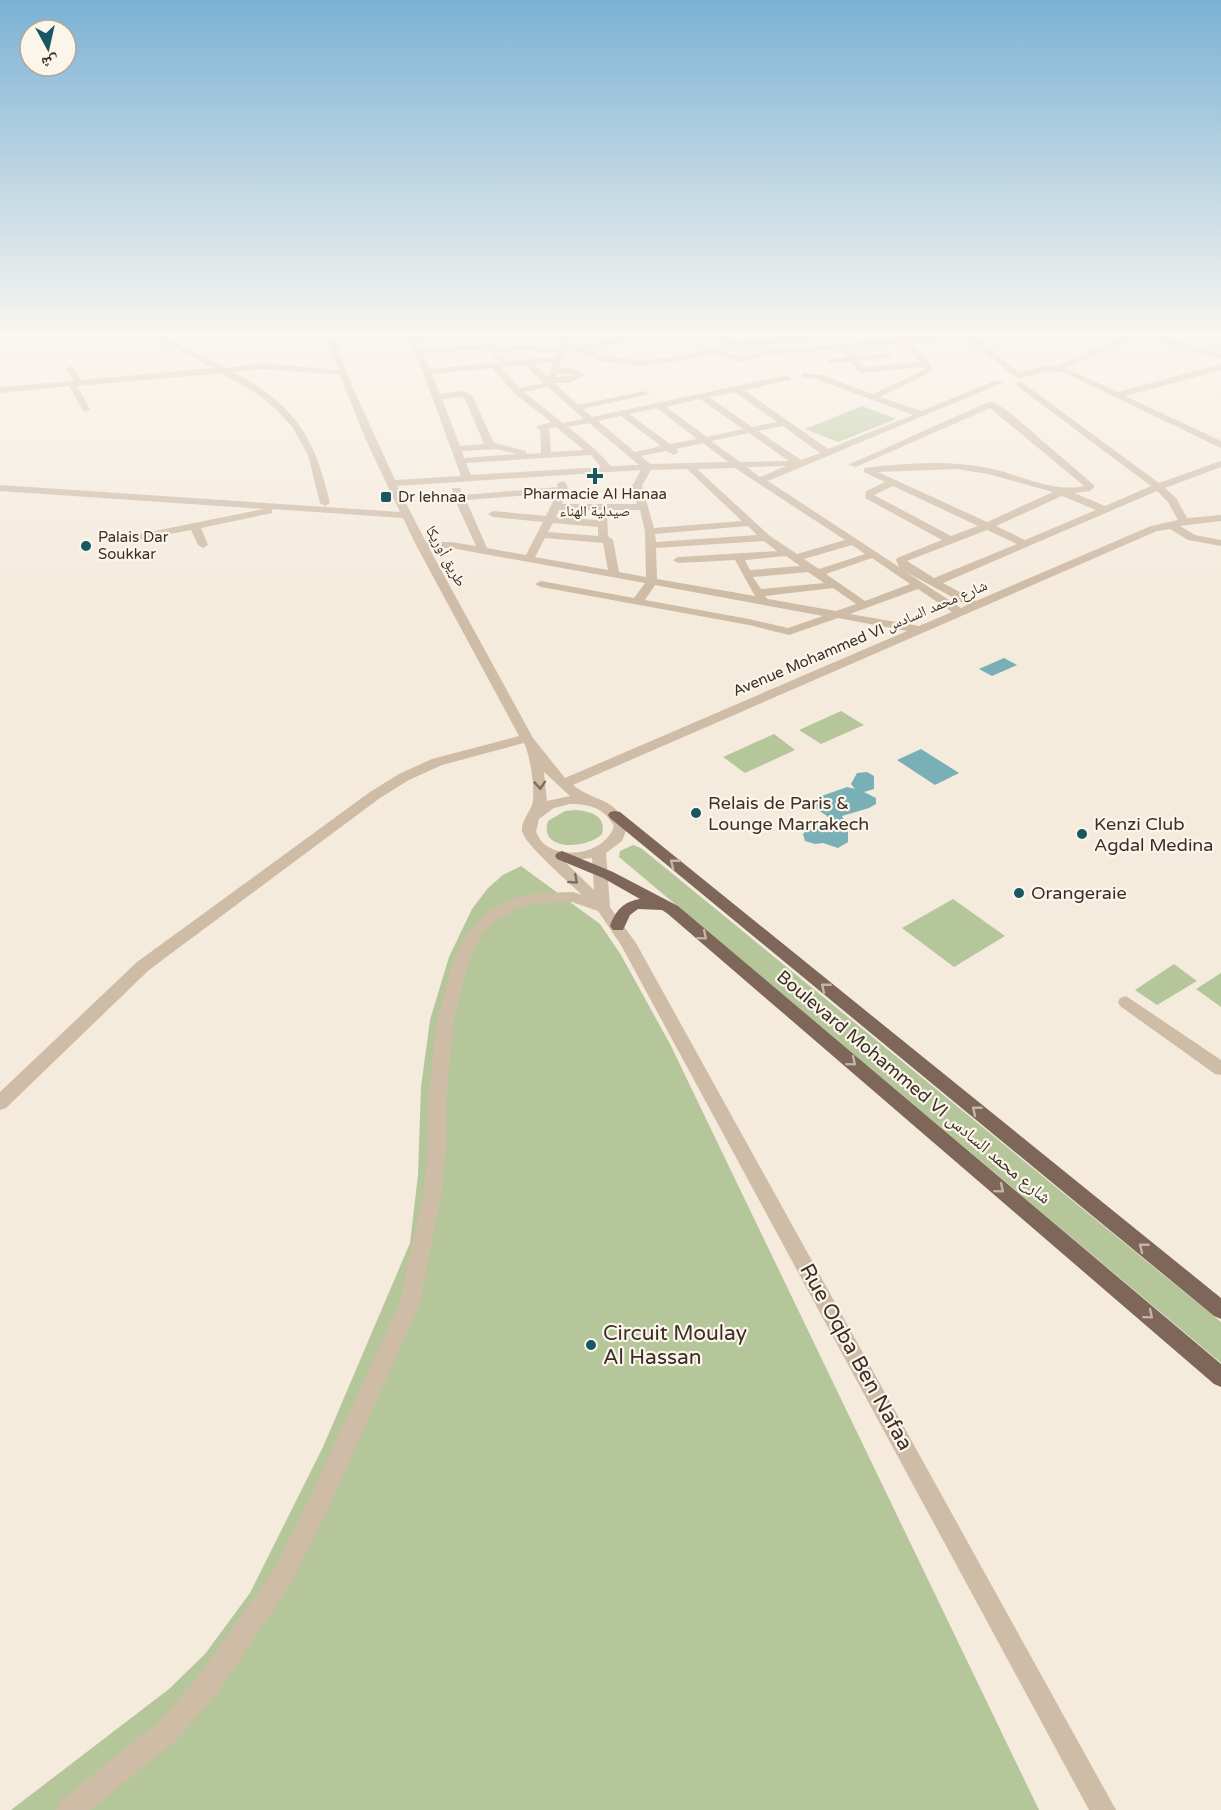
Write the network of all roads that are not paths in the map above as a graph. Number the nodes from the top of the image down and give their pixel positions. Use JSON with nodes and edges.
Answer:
{"nodes":[{"id":1,"x":288,"y":417,"type":"edge"},
{"id":2,"x":362,"y":417,"type":"edge"},
{"id":3,"x":444,"y":417,"type":"edge"},
{"id":4,"x":478,"y":417,"type":"edge"},
{"id":5,"x":550,"y":417,"type":"edge"},
{"id":6,"x":588,"y":417,"type":"edge"},
{"id":7,"x":602,"y":417,"type":"edge"},
{"id":8,"x":628,"y":417,"type":"edge"},
{"id":9,"x":678,"y":417,"type":"edge"},
{"id":10,"x":732,"y":417,"type":"edge"},
{"id":11,"x":777,"y":417,"type":"edge"},
{"id":12,"x":916,"y":417,"type":"edge"},
{"id":13,"x":961,"y":417,"type":"edge"},
{"id":14,"x":1010,"y":417,"type":"edge"},
{"id":15,"x":1069,"y":417,"type":"edge"},
{"id":16,"x":1164,"y":417,"type":"edge"},
{"id":17,"x":591,"y":420,"type":"junction"},
{"id":18,"x":785,"y":423,"type":"junction"},
{"id":19,"x":560,"y":425,"type":"junction"},
{"id":20,"x":750,"y":430,"type":"junction"},
{"id":21,"x":707,"y":439,"type":"junction"},
{"id":22,"x":1221,"y":445,"type":"edge"},
{"id":23,"x":490,"y":446,"type":"junction"},
{"id":24,"x":456,"y":449,"type":"junction"},
{"id":25,"x":673,"y":451,"type":"junction"},
{"id":26,"x":593,"y":452,"type":"junction"},
{"id":27,"x":828,"y":454,"type":"junction"},
{"id":28,"x":546,"y":455,"type":"junction"},
{"id":29,"x":633,"y":455,"type":"junction"},
{"id":30,"x":532,"y":456,"type":"junction"},
{"id":31,"x":460,"y":461,"type":"junction"},
{"id":32,"x":802,"y":463,"type":"junction"},
{"id":33,"x":741,"y":464,"type":"junction"},
{"id":34,"x":1221,"y":464,"type":"edge"},
{"id":35,"x":689,"y":466,"type":"junction"},
{"id":36,"x":648,"y":467,"type":"junction"},
{"id":37,"x":608,"y":470,"type":"junction"},
{"id":38,"x":869,"y":471,"type":"junction"},
{"id":39,"x":558,"y":472,"type":"junction"},
{"id":40,"x":466,"y":478,"type":"junction"},
{"id":41,"x":451,"y":479,"type":"junction"},
{"id":42,"x":0,"y":481,"type":"edge"},
{"id":43,"x":764,"y":481,"type":"junction"},
{"id":44,"x":894,"y":481,"type":"junction"},
{"id":45,"x":392,"y":483,"type":"junction"},
{"id":46,"x":1158,"y":487,"type":"junction"},
{"id":47,"x":0,"y":488,"type":"edge"},
{"id":48,"x":564,"y":490,"type":"junction"},
{"id":49,"x":1062,"y":492,"type":"junction"},
{"id":50,"x":459,"y":498,"type":"junction"},
{"id":51,"x":325,"y":503,"type":"junction"},
{"id":52,"x":554,"y":507,"type":"junction"},
{"id":53,"x":644,"y":507,"type":"junction"},
{"id":54,"x":286,"y":508,"type":"junction"},
{"id":55,"x":602,"y":509,"type":"junction"},
{"id":56,"x":1106,"y":510,"type":"junction"},
{"id":57,"x":403,"y":511,"type":"junction"},
{"id":58,"x":493,"y":514,"type":"dead end"},
{"id":59,"x":1221,"y":518,"type":"edge"},
{"id":60,"x":549,"y":519,"type":"junction"},
{"id":61,"x":1184,"y":521,"type":"junction"},
{"id":62,"x":752,"y":523,"type":"junction"},
{"id":63,"x":603,"y":524,"type":"junction"},
{"id":64,"x":989,"y":525,"type":"junction"},
{"id":65,"x":1172,"y":526,"type":"junction"},
{"id":66,"x":195,"y":527,"type":"junction"},
{"id":67,"x":650,"y":531,"type":"junction"},
{"id":68,"x":542,"y":535,"type":"junction"},
{"id":69,"x":140,"y":537,"type":"dead end"},
{"id":70,"x":766,"y":538,"type":"junction"},
{"id":71,"x":608,"y":540,"type":"junction"},
{"id":72,"x":950,"y":540,"type":"junction"},
{"id":73,"x":854,"y":541,"type":"junction"},
{"id":74,"x":1024,"y":543,"type":"junction"},
{"id":75,"x":1221,"y":543,"type":"edge"},
{"id":76,"x":203,"y":545,"type":"dead end"},
{"id":77,"x":421,"y":545,"type":"junction"},
{"id":78,"x":651,"y":545,"type":"junction"},
{"id":79,"x":483,"y":551,"type":"junction"},
{"id":80,"x":873,"y":555,"type":"junction"},
{"id":81,"x":791,"y":556,"type":"junction"},
{"id":82,"x":739,"y":557,"type":"junction"},
{"id":83,"x":529,"y":559,"type":"junction"},
{"id":84,"x":678,"y":560,"type":"dead end"},
{"id":85,"x":815,"y":570,"type":"junction"},
{"id":86,"x":747,"y":574,"type":"junction"},
{"id":87,"x":614,"y":575,"type":"junction"},
{"id":88,"x":652,"y":582,"type":"junction"},
{"id":89,"x":933,"y":583,"type":"junction"},
{"id":90,"x":541,"y":584,"type":"dead end"},
{"id":91,"x":833,"y":585,"type":"junction"},
{"id":92,"x":919,"y":585,"type":"junction"},
{"id":93,"x":721,"y":594,"type":"junction"},
{"id":94,"x":761,"y":597,"type":"junction"},
{"id":95,"x":637,"y":602,"type":"junction"},
{"id":96,"x":863,"y":604,"type":"junction"},
{"id":97,"x":976,"y":606,"type":"junction"},
{"id":98,"x":961,"y":613,"type":"junction"},
{"id":99,"x":707,"y":614,"type":"junction"},
{"id":100,"x":837,"y":615,"type":"junction"},
{"id":101,"x":921,"y":630,"type":"junction"},
{"id":102,"x":527,"y":738,"type":"junction"},
{"id":103,"x":536,"y":755,"type":"junction"},
{"id":104,"x":563,"y":784,"type":"junction"},
{"id":105,"x":585,"y":800,"type":"junction"},
{"id":106,"x":535,"y":814,"type":"junction"},
{"id":107,"x":615,"y":815,"type":"junction"},
{"id":108,"x":599,"y":852,"type":"junction"},
{"id":109,"x":554,"y":854,"type":"junction"},
{"id":110,"x":600,"y":871,"type":"junction"},
{"id":111,"x":603,"y":907,"type":"junction"},
{"id":112,"x":673,"y":910,"type":"junction"},
{"id":113,"x":618,"y":926,"type":"junction"},
{"id":114,"x":1126,"y":1002,"type":"dead end"},
{"id":115,"x":1221,"y":1069,"type":"edge"},
{"id":116,"x":0,"y":1103,"type":"edge"},
{"id":117,"x":1221,"y":1310,"type":"edge"},
{"id":118,"x":1221,"y":1377,"type":"edge"},
{"id":119,"x":69,"y":1810,"type":"edge"},
{"id":120,"x":1103,"y":1810,"type":"edge"}],
"edges":[{"from":1,"to":51,"type":"street"},
{"from":2,"to":45,"type":"street","name":"طريق أوريكا"},
{"from":3,"to":24,"type":"street"},
{"from":4,"to":23,"type":"street"},
{"from":5,"to":19,"type":"street"},
{"from":6,"to":17,"type":"street"},
{"from":7,"to":17,"type":"street"},
{"from":8,"to":25,"type":"street"},
{"from":9,"to":21,"type":"street"},
{"from":10,"to":20,"type":"street"},
{"from":11,"to":18,"type":"street"},
{"from":12,"to":27,"type":"street"},
{"from":13,"to":38,"type":"street"},
{"from":14,"to":49,"type":"street"},
{"from":15,"to":46,"type":"street"},
{"from":16,"to":22,"type":"street"},
{"from":17,"to":19,"type":"street"},
{"from":17,"to":29,"type":"street"},
{"from":18,"to":20,"type":"street"},
{"from":18,"to":27,"type":"street"},
{"from":19,"to":26,"type":"street"},
{"from":19,"to":28,"type":"street"},
{"from":20,"to":21,"type":"street"},
{"from":20,"to":32,"type":"street"},
{"from":21,"to":25,"type":"street"},
{"from":21,"to":33,"type":"street"},
{"from":23,"to":24,"type":"street"},
{"from":23,"to":30,"type":"street"},
{"from":24,"to":31,"type":"street"},
{"from":25,"to":29,"type":"street"},
{"from":26,"to":28,"type":"street"},
{"from":26,"to":37,"type":"street"},
{"from":27,"to":32,"type":"street"},
{"from":28,"to":30,"type":"street"},
{"from":29,"to":36,"type":"street"},
{"from":30,"to":31,"type":"street"},
{"from":31,"to":40,"type":"street"},
{"from":32,"to":33,"type":"street"},
{"from":32,"to":43,"type":"street"},
{"from":33,"to":35,"type":"street"},
{"from":33,"to":43,"type":"street"},
{"from":34,"to":46,"type":"street"},
{"from":35,"to":36,"type":"street"},
{"from":35,"to":62,"type":"street"},
{"from":36,"to":37,"type":"street"},
{"from":36,"to":53,"type":"street"},
{"from":37,"to":39,"type":"street"},
{"from":38,"to":44,"type":"street"},
{"from":38,"to":49,"type":"street"},
{"from":39,"to":40,"type":"street"},
{"from":39,"to":48,"type":"street"},
{"from":40,"to":41,"type":"street"},
{"from":41,"to":45,"type":"street"},
{"from":41,"to":50,"type":"street"},
{"from":42,"to":51,"type":"street"},
{"from":43,"to":73,"type":"street"},
{"from":44,"to":64,"type":"street"},
{"from":44,"to":72,"type":"street"},
{"from":45,"to":57,"type":"street","name":"طريق أوريكا"},
{"from":46,"to":56,"type":"street"},
{"from":46,"to":61,"type":"street"},
{"from":47,"to":54,"type":"street"},
{"from":48,"to":50,"type":"street"},
{"from":48,"to":52,"type":"street"},
{"from":49,"to":56,"type":"street"},
{"from":49,"to":64,"type":"street"},
{"from":50,"to":79,"type":"street"},
{"from":51,"to":57,"type":"street"},
{"from":52,"to":55,"type":"street"},
{"from":52,"to":60,"type":"street"},
{"from":53,"to":55,"type":"street"},
{"from":53,"to":67,"type":"street"},
{"from":54,"to":57,"type":"street"},
{"from":54,"to":66,"type":"street"},
{"from":55,"to":63,"type":"street"},
{"from":56,"to":74,"type":"street"},
{"from":57,"to":77,"type":"street","name":"طريق أوريكا"},
{"from":58,"to":60,"type":"street"},
{"from":59,"to":61,"type":"street","name":"Avenue Mohammed VI شارع محمد السادس"},
{"from":60,"to":63,"type":"street"},
{"from":60,"to":68,"type":"street"},
{"from":61,"to":65,"type":"street","name":"Avenue Mohammed VI شارع محمد السادس"},
{"from":62,"to":67,"type":"street"},
{"from":62,"to":70,"type":"street"},
{"from":63,"to":71,"type":"street"},
{"from":64,"to":72,"type":"street"},
{"from":64,"to":74,"type":"street"},
{"from":65,"to":75,"type":"street"},
{"from":65,"to":97,"type":"street","name":"Avenue Mohammed VI شارع محمد السادس"},
{"from":66,"to":69,"type":"street"},
{"from":66,"to":76,"type":"street"},
{"from":67,"to":78,"type":"street"},
{"from":68,"to":71,"type":"street"},
{"from":68,"to":83,"type":"street"},
{"from":70,"to":78,"type":"street"},
{"from":70,"to":81,"type":"street"},
{"from":71,"to":87,"type":"street"},
{"from":72,"to":89,"type":"street"},
{"from":73,"to":80,"type":"street"},
{"from":73,"to":81,"type":"street"},
{"from":74,"to":89,"type":"street"},
{"from":77,"to":79,"type":"street"},
{"from":77,"to":102,"type":"street","name":"طريق أوريكا"},
{"from":78,"to":88,"type":"street"},
{"from":79,"to":83,"type":"street"},
{"from":80,"to":85,"type":"street"},
{"from":80,"to":92,"type":"street"},
{"from":81,"to":82,"type":"street"},
{"from":81,"to":85,"type":"street"},
{"from":82,"to":84,"type":"street"},
{"from":82,"to":86,"type":"street"},
{"from":83,"to":87,"type":"street"},
{"from":85,"to":86,"type":"street"},
{"from":85,"to":91,"type":"street"},
{"from":86,"to":94,"type":"street"},
{"from":87,"to":88,"type":"street"},
{"from":88,"to":93,"type":"street"},
{"from":88,"to":95,"type":"street"},
{"from":89,"to":97,"type":"street"},
{"from":90,"to":95,"type":"street"},
{"from":91,"to":94,"type":"street"},
{"from":91,"to":96,"type":"street"},
{"from":92,"to":96,"type":"street"},
{"from":92,"to":98,"type":"street"},
{"from":93,"to":94,"type":"street"},
{"from":93,"to":99,"type":"street"},
{"from":94,"to":100,"type":"street"},
{"from":95,"to":99,"type":"street"},
{"from":96,"to":100,"type":"street"},
{"from":97,"to":98,"type":"street","name":"Avenue Mohammed VI شارع محمد السادس"},
{"from":98,"to":101,"type":"street","name":"Avenue Mohammed VI شارع محمد السادس"},
{"from":99,"to":100,"type":"street"},
{"from":100,"to":101,"type":"street"},
{"from":101,"to":104,"type":"street","name":"Avenue Mohammed VI شارع محمد السادس"},
{"from":102,"to":103,"type":"street","name":"طريق أوريكا"},
{"from":102,"to":116,"type":"street"},
{"from":103,"to":104,"type":"street","name":"طريق أوريكا"},
{"from":103,"to":106,"type":"street","name":"طريق أوريكا","one_way":true},
{"from":104,"to":105,"type":"street","name":"طريق أوريكا"},
{"from":105,"to":106,"type":"street"},
{"from":105,"to":107,"type":"street"},
{"from":106,"to":109,"type":"street"},
{"from":107,"to":108,"type":"street"},
{"from":117,"to":107,"type":"main road","name":"Boulevard Mohammed VI شارع محمد السادس","one_way":true},
{"from":108,"to":109,"type":"street"},
{"from":108,"to":110,"type":"street"},
{"from":109,"to":110,"type":"main road","name":"Boulevard Mohammed VI شارع محمد السادس"},
{"from":109,"to":111,"type":"street","name":"Rue Oqba Ben Nafaa","one_way":true},
{"from":110,"to":111,"type":"street"},
{"from":110,"to":112,"type":"main road","name":"Boulevard Mohammed VI شارع محمد السادس"},
{"from":111,"to":113,"type":"street","name":"Rue Oqba Ben Nafaa"},
{"from":111,"to":119,"type":"street"},
{"from":112,"to":113,"type":"main road"},
{"from":112,"to":118,"type":"main road","name":"Boulevard Mohammed VI شارع محمد السادس","one_way":true},
{"from":113,"to":120,"type":"street","name":"Rue Oqba Ben Nafaa"},
{"from":114,"to":115,"type":"street"}]}
